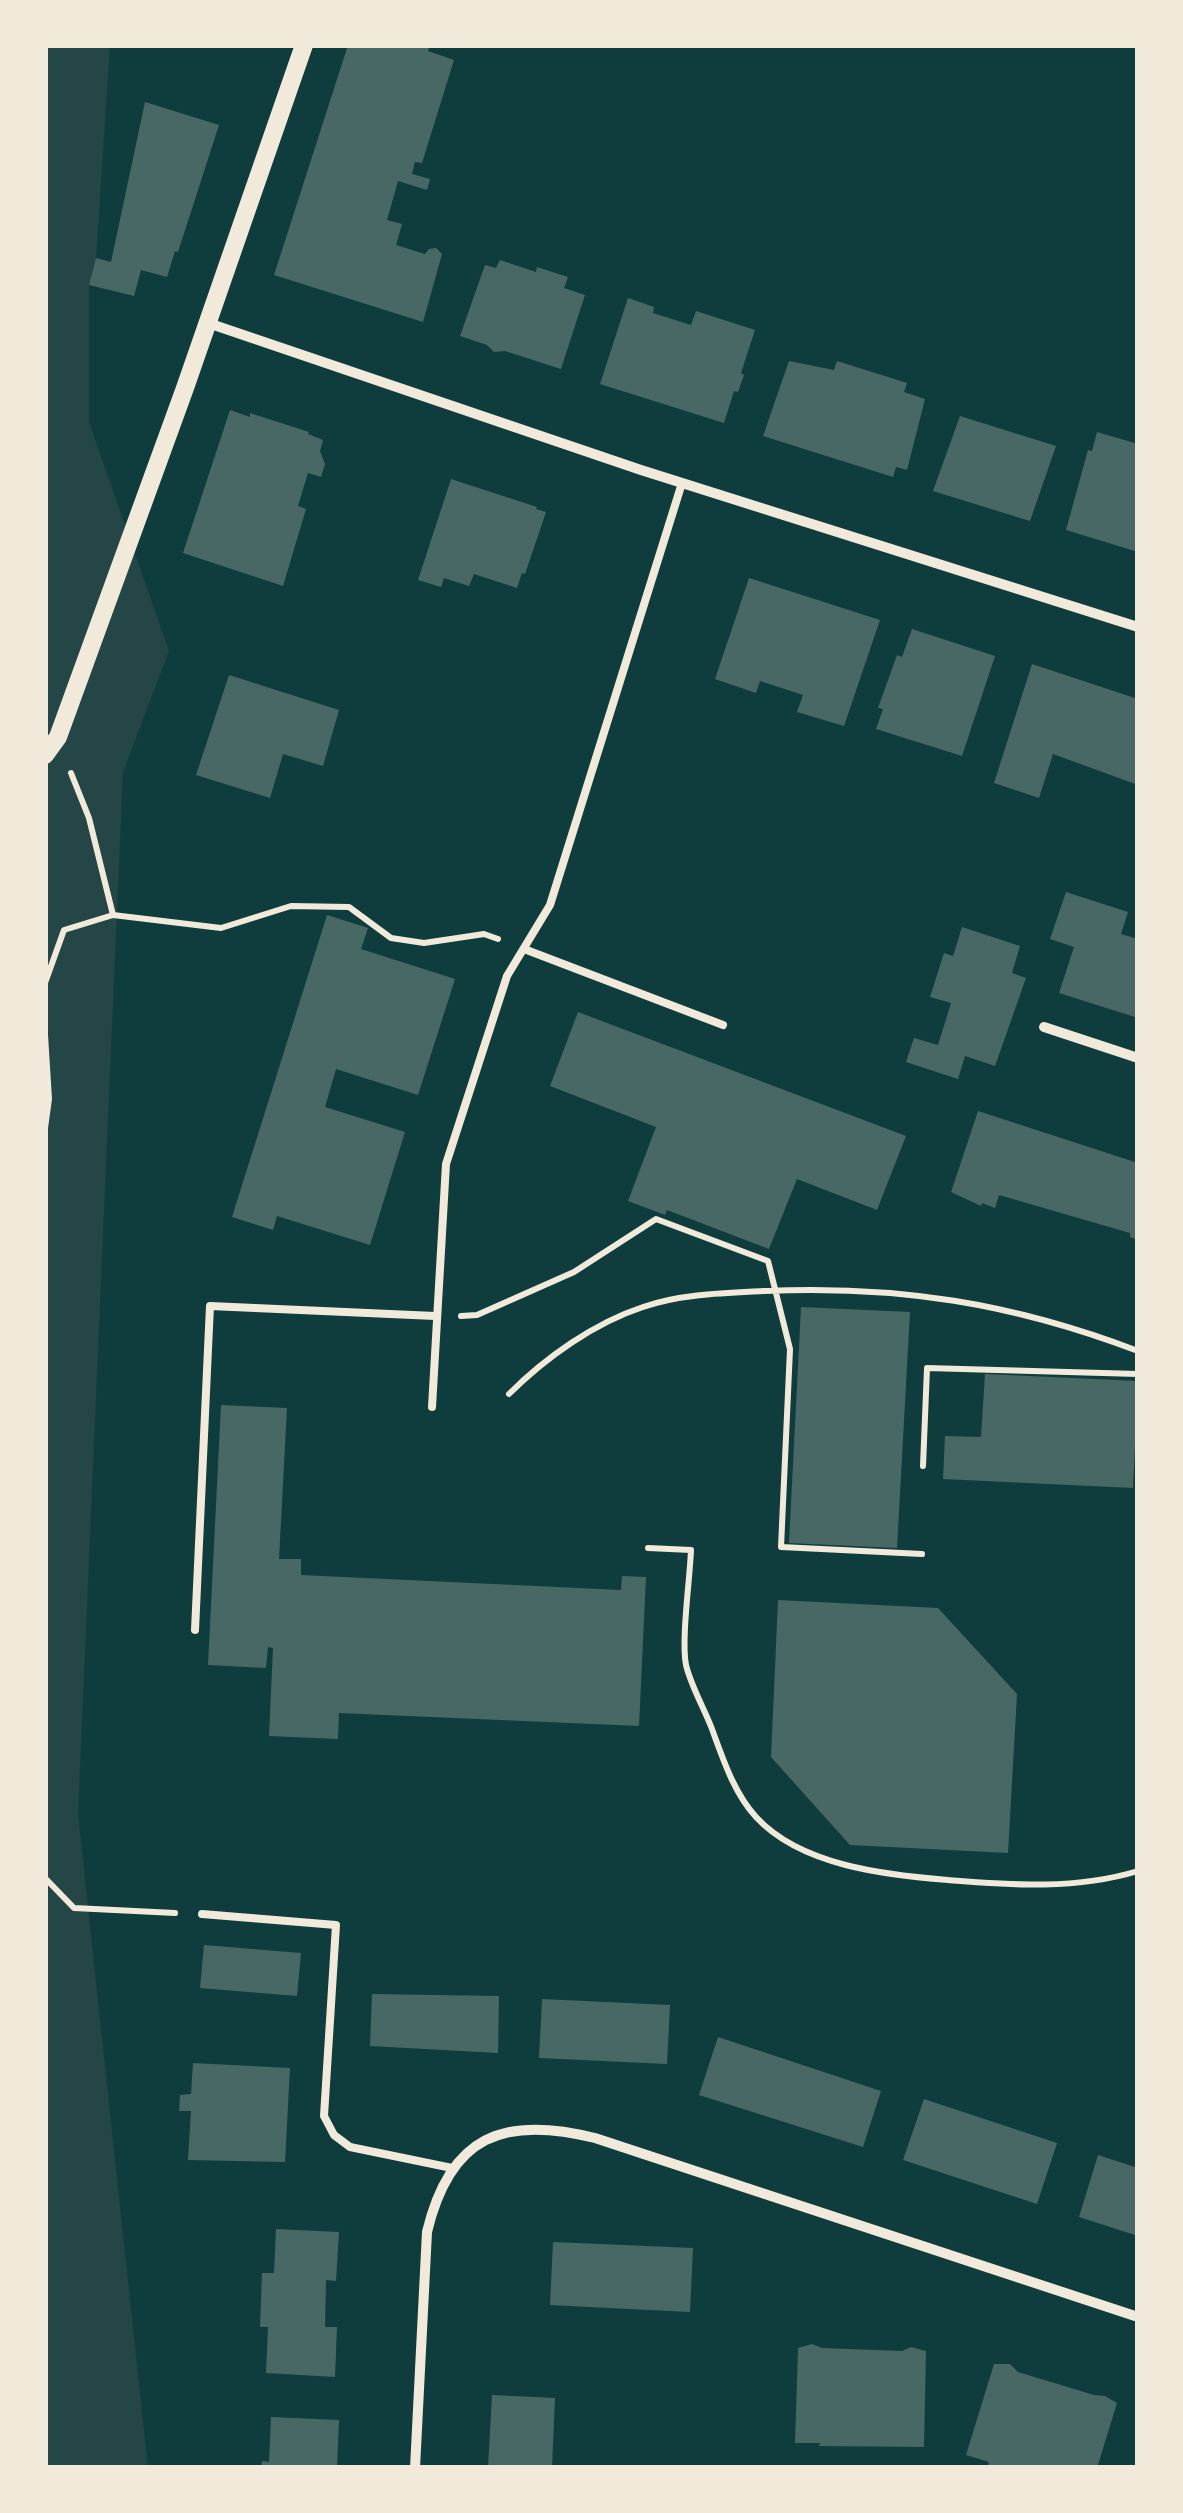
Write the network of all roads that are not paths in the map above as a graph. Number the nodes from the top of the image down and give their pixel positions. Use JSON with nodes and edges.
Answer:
{"nodes":[{"id":1,"x":304,"y":45,"type":"edge"},
{"id":2,"x":208,"y":323,"type":"junction"},
{"id":3,"x":682,"y":483,"type":"junction"},
{"id":4,"x":1138,"y":627,"type":"edge"},
{"id":5,"x":45,"y":755,"type":"edge"},
{"id":6,"x":524,"y":949,"type":"junction"},
{"id":7,"x":723,"y":1025,"type":"dead end"},
{"id":8,"x":1044,"y":1026,"type":"dead end"},
{"id":9,"x":1138,"y":1058,"type":"edge"},
{"id":10,"x":435,"y":1316,"type":"junction"},
{"id":11,"x":432,"y":1407,"type":"dead end"},
{"id":12,"x":195,"y":1630,"type":"dead end"},
{"id":13,"x":202,"y":1914,"type":"road end"},
{"id":14,"x":452,"y":2168,"type":"junction"},
{"id":15,"x":1138,"y":2317,"type":"edge"},
{"id":16,"x":416,"y":2468,"type":"edge"}],
"edges":[{"from":1,"to":2,"type":"street"},
{"from":2,"to":3,"type":"street"},
{"from":2,"to":5,"type":"street"},
{"from":3,"to":4,"type":"street"},
{"from":3,"to":6,"type":"lane"},
{"from":6,"to":7,"type":"lane"},
{"from":6,"to":10,"type":"lane"},
{"from":8,"to":9,"type":"street"},
{"from":10,"to":11,"type":"lane"},
{"from":10,"to":12,"type":"lane"},
{"from":13,"to":14,"type":"lane"},
{"from":14,"to":15,"type":"street"},
{"from":14,"to":16,"type":"street"}]}
